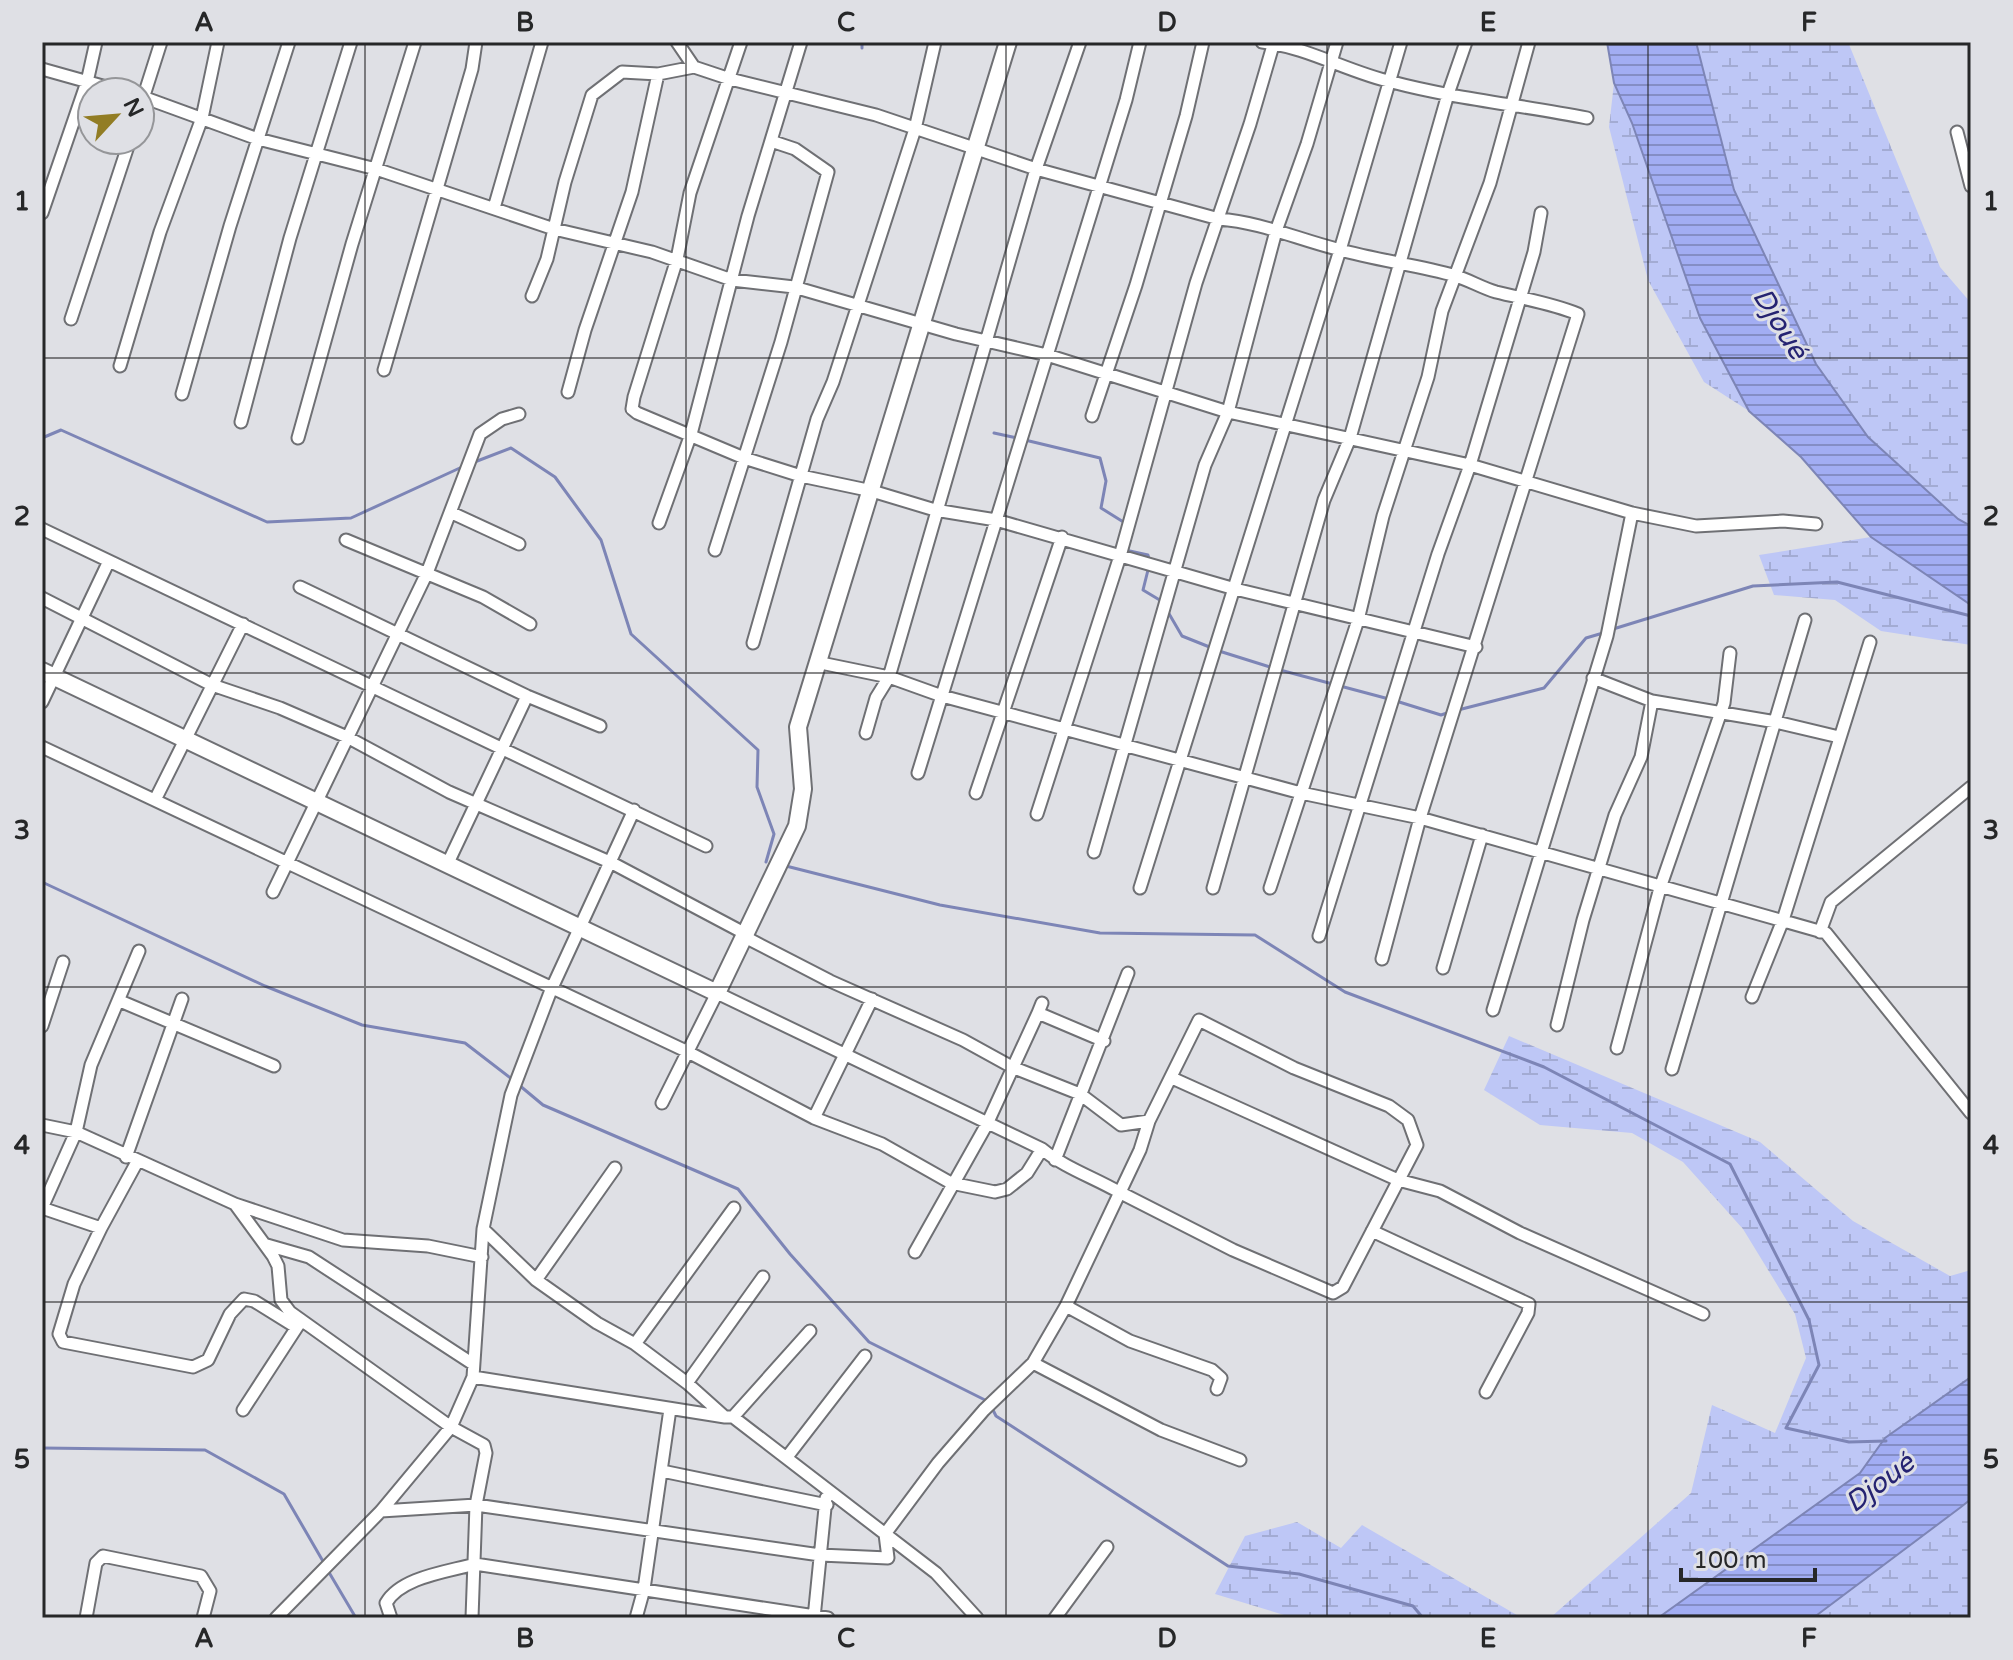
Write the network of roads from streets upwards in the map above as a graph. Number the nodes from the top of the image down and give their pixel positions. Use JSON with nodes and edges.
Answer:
{"nodes":[{"id":1,"x":96,"y":42,"type":"edge"},
{"id":2,"x":161,"y":42,"type":"edge"},
{"id":3,"x":218,"y":42,"type":"edge"},
{"id":4,"x":289,"y":42,"type":"edge"},
{"id":5,"x":351,"y":42,"type":"edge"},
{"id":6,"x":415,"y":42,"type":"edge"},
{"id":7,"x":476,"y":42,"type":"edge"},
{"id":8,"x":542,"y":42,"type":"edge"},
{"id":9,"x":677,"y":42,"type":"edge"},
{"id":10,"x":741,"y":42,"type":"edge"},
{"id":11,"x":801,"y":42,"type":"edge"},
{"id":12,"x":935,"y":42,"type":"edge"},
{"id":13,"x":1008,"y":42,"type":"edge"},
{"id":14,"x":1080,"y":42,"type":"edge"},
{"id":15,"x":1140,"y":42,"type":"edge"},
{"id":16,"x":1203,"y":42,"type":"edge"},
{"id":17,"x":1269,"y":42,"type":"edge"},
{"id":18,"x":1337,"y":42,"type":"edge"},
{"id":19,"x":1401,"y":42,"type":"edge"},
{"id":20,"x":1466,"y":42,"type":"edge"},
{"id":21,"x":1529,"y":42,"type":"edge"},
{"id":22,"x":1332,"y":61,"type":"junction"},
{"id":23,"x":694,"y":67,"type":"junction"},
{"id":24,"x":42,"y":69,"type":"edge"},
{"id":25,"x":658,"y":74,"type":"junction"},
{"id":26,"x":88,"y":76,"type":"edge"},
{"id":27,"x":149,"y":76,"type":"edge"},
{"id":28,"x":76,"y":79,"type":"edge"},
{"id":29,"x":730,"y":79,"type":"junction"},
{"id":30,"x":1389,"y":82,"type":"junction"},
{"id":31,"x":1448,"y":94,"type":"junction"},
{"id":32,"x":788,"y":95,"type":"junction"},
{"id":33,"x":156,"y":104,"type":"edge"},
{"id":34,"x":1512,"y":108,"type":"junction"},
{"id":35,"x":76,"y":114,"type":"edge"},
{"id":36,"x":202,"y":118,"type":"junction"},
{"id":37,"x":1587,"y":118,"type":"dead end"},
{"id":38,"x":915,"y":129,"type":"junction"},
{"id":39,"x":1957,"y":132,"type":"dead end"},
{"id":40,"x":258,"y":139,"type":"junction"},
{"id":41,"x":771,"y":141,"type":"junction"},
{"id":42,"x":978,"y":149,"type":"junction"},
{"id":43,"x":317,"y":153,"type":"junction"},
{"id":44,"x":125,"y":156,"type":"edge"},
{"id":45,"x":376,"y":169,"type":"junction"},
{"id":46,"x":1036,"y":169,"type":"junction"},
{"id":47,"x":1100,"y":185,"type":"junction"},
{"id":48,"x":1971,"y":186,"type":"edge"},
{"id":49,"x":438,"y":189,"type":"junction"},
{"id":50,"x":1159,"y":200,"type":"junction"},
{"id":51,"x":494,"y":208,"type":"junction"},
{"id":52,"x":42,"y":213,"type":"edge"},
{"id":53,"x":1541,"y":213,"type":"dead end"},
{"id":54,"x":1219,"y":219,"type":"junction"},
{"id":55,"x":554,"y":229,"type":"junction"},
{"id":56,"x":1276,"y":231,"type":"junction"},
{"id":57,"x":615,"y":243,"type":"junction"},
{"id":58,"x":1340,"y":250,"type":"junction"},
{"id":59,"x":677,"y":259,"type":"junction"},
{"id":60,"x":1400,"y":265,"type":"junction"},
{"id":61,"x":1455,"y":276,"type":"junction"},
{"id":62,"x":732,"y":280,"type":"junction"},
{"id":63,"x":794,"y":287,"type":"junction"},
{"id":64,"x":532,"y":296,"type":"dead end"},
{"id":65,"x":1520,"y":298,"type":"junction"},
{"id":66,"x":858,"y":306,"type":"junction"},
{"id":67,"x":71,"y":319,"type":"dead end"},
{"id":68,"x":923,"y":322,"type":"junction"},
{"id":69,"x":988,"y":340,"type":"junction"},
{"id":70,"x":1047,"y":355,"type":"junction"},
{"id":71,"x":120,"y":366,"type":"dead end"},
{"id":72,"x":384,"y":370,"type":"dead end"},
{"id":73,"x":1108,"y":373,"type":"junction"},
{"id":74,"x":568,"y":392,"type":"dead end"},
{"id":75,"x":182,"y":394,"type":"dead end"},
{"id":76,"x":1165,"y":394,"type":"junction"},
{"id":77,"x":1228,"y":412,"type":"junction"},
{"id":78,"x":519,"y":414,"type":"dead end"},
{"id":79,"x":1092,"y":416,"type":"dead end"},
{"id":80,"x":241,"y":422,"type":"dead end"},
{"id":81,"x":1285,"y":422,"type":"junction"},
{"id":82,"x":691,"y":434,"type":"junction"},
{"id":83,"x":298,"y":438,"type":"dead end"},
{"id":84,"x":1350,"y":438,"type":"junction"},
{"id":85,"x":1404,"y":451,"type":"junction"},
{"id":86,"x":744,"y":458,"type":"junction"},
{"id":87,"x":1470,"y":465,"type":"junction"},
{"id":88,"x":801,"y":476,"type":"junction"},
{"id":89,"x":1527,"y":481,"type":"junction"},
{"id":90,"x":872,"y":491,"type":"junction"},
{"id":91,"x":935,"y":510,"type":"junction"},
{"id":92,"x":452,"y":513,"type":"junction"},
{"id":93,"x":1632,"y":513,"type":"junction"},
{"id":94,"x":996,"y":520,"type":"junction"},
{"id":95,"x":659,"y":523,"type":"dead end"},
{"id":96,"x":1816,"y":524,"type":"dead end"},
{"id":97,"x":42,"y":529,"type":"edge"},
{"id":98,"x":1062,"y":537,"type":"junction"},
{"id":99,"x":346,"y":540,"type":"dead end"},
{"id":100,"x":519,"y":544,"type":"dead end"},
{"id":101,"x":715,"y":550,"type":"dead end"},
{"id":102,"x":1120,"y":556,"type":"junction"},
{"id":103,"x":108,"y":563,"type":"junction"},
{"id":104,"x":1176,"y":572,"type":"junction"},
{"id":105,"x":427,"y":573,"type":"junction"},
{"id":106,"x":300,"y":587,"type":"dead end"},
{"id":107,"x":1235,"y":589,"type":"junction"},
{"id":108,"x":42,"y":598,"type":"edge"},
{"id":109,"x":1296,"y":603,"type":"junction"},
{"id":110,"x":1358,"y":620,"type":"junction"},
{"id":111,"x":1805,"y":620,"type":"dead end"},
{"id":112,"x":83,"y":621,"type":"junction"},
{"id":113,"x":243,"y":624,"type":"junction"},
{"id":114,"x":530,"y":624,"type":"dead end"},
{"id":115,"x":396,"y":633,"type":"junction"},
{"id":116,"x":1413,"y":633,"type":"junction"},
{"id":117,"x":1870,"y":642,"type":"dead end"},
{"id":118,"x":753,"y":643,"type":"dead end"},
{"id":119,"x":1476,"y":647,"type":"junction"},
{"id":120,"x":1730,"y":653,"type":"dead end"},
{"id":121,"x":821,"y":663,"type":"junction"},
{"id":122,"x":48,"y":674,"type":"edge"},
{"id":123,"x":889,"y":677,"type":"junction"},
{"id":124,"x":1593,"y":678,"type":"junction"},
{"id":125,"x":212,"y":685,"type":"junction"},
{"id":126,"x":372,"y":685,"type":"junction"},
{"id":127,"x":527,"y":696,"type":"junction"},
{"id":128,"x":942,"y":696,"type":"junction"},
{"id":129,"x":1652,"y":701,"type":"junction"},
{"id":130,"x":42,"y":702,"type":"edge"},
{"id":131,"x":1001,"y":711,"type":"junction"},
{"id":132,"x":1719,"y":714,"type":"junction"},
{"id":133,"x":1776,"y":722,"type":"junction"},
{"id":134,"x":600,"y":726,"type":"dead end"},
{"id":135,"x":1064,"y":728,"type":"junction"},
{"id":136,"x":866,"y":733,"type":"dead end"},
{"id":137,"x":347,"y":737,"type":"junction"},
{"id":138,"x":1839,"y":737,"type":"junction"},
{"id":139,"x":187,"y":740,"type":"junction"},
{"id":140,"x":1127,"y":745,"type":"junction"},
{"id":141,"x":42,"y":747,"type":"edge"},
{"id":142,"x":505,"y":749,"type":"junction"},
{"id":143,"x":1180,"y":760,"type":"junction"},
{"id":144,"x":918,"y":773,"type":"dead end"},
{"id":145,"x":1246,"y":776,"type":"junction"},
{"id":146,"x":1971,"y":787,"type":"edge"},
{"id":147,"x":976,"y":793,"type":"dead end"},
{"id":148,"x":1301,"y":793,"type":"junction"},
{"id":149,"x":155,"y":800,"type":"junction"},
{"id":150,"x":318,"y":802,"type":"junction"},
{"id":151,"x":476,"y":805,"type":"junction"},
{"id":152,"x":1360,"y":806,"type":"junction"},
{"id":153,"x":634,"y":810,"type":"junction"},
{"id":154,"x":1037,"y":814,"type":"dead end"},
{"id":155,"x":1420,"y":818,"type":"junction"},
{"id":156,"x":1482,"y":835,"type":"junction"},
{"id":157,"x":706,"y":846,"type":"dead end"},
{"id":158,"x":1094,"y":852,"type":"dead end"},
{"id":159,"x":1540,"y":854,"type":"junction"},
{"id":160,"x":286,"y":863,"type":"junction"},
{"id":161,"x":612,"y":863,"type":"junction"},
{"id":162,"x":447,"y":865,"type":"junction"},
{"id":163,"x":1598,"y":871,"type":"junction"},
{"id":164,"x":1140,"y":888,"type":"dead end"},
{"id":165,"x":1213,"y":888,"type":"dead end"},
{"id":166,"x":1270,"y":888,"type":"dead end"},
{"id":167,"x":1660,"y":888,"type":"junction"},
{"id":168,"x":273,"y":892,"type":"dead end"},
{"id":169,"x":1722,"y":902,"type":"junction"},
{"id":170,"x":1783,"y":920,"type":"junction"},
{"id":171,"x":578,"y":930,"type":"junction"},
{"id":172,"x":1820,"y":932,"type":"junction"},
{"id":173,"x":743,"y":934,"type":"junction"},
{"id":174,"x":1319,"y":936,"type":"dead end"},
{"id":175,"x":139,"y":951,"type":"dead end"},
{"id":176,"x":1382,"y":959,"type":"dead end"},
{"id":177,"x":63,"y":962,"type":"dead end"},
{"id":178,"x":1443,"y":968,"type":"dead end"},
{"id":179,"x":1128,"y":973,"type":"dead end"},
{"id":180,"x":551,"y":990,"type":"junction"},
{"id":181,"x":717,"y":993,"type":"junction"},
{"id":182,"x":1752,"y":997,"type":"dead end"},
{"id":183,"x":182,"y":999,"type":"dead end"},
{"id":184,"x":872,"y":999,"type":"junction"},
{"id":185,"x":120,"y":1001,"type":"junction"},
{"id":186,"x":1493,"y":1010,"type":"dead end"},
{"id":187,"x":173,"y":1025,"type":"junction"},
{"id":188,"x":1557,"y":1025,"type":"dead end"},
{"id":189,"x":42,"y":1026,"type":"edge"},
{"id":190,"x":1104,"y":1041,"type":"junction"},
{"id":191,"x":1617,"y":1048,"type":"dead end"},
{"id":192,"x":686,"y":1051,"type":"junction"},
{"id":193,"x":846,"y":1056,"type":"junction"},
{"id":194,"x":274,"y":1066,"type":"dead end"},
{"id":195,"x":1012,"y":1067,"type":"junction"},
{"id":196,"x":1672,"y":1069,"type":"dead end"},
{"id":197,"x":1172,"y":1078,"type":"junction"},
{"id":198,"x":1080,"y":1094,"type":"junction"},
{"id":199,"x":662,"y":1103,"type":"dead end"},
{"id":200,"x":1971,"y":1113,"type":"edge"},
{"id":201,"x":814,"y":1118,"type":"junction"},
{"id":202,"x":1149,"y":1121,"type":"junction"},
{"id":203,"x":987,"y":1124,"type":"junction"},
{"id":204,"x":42,"y":1125,"type":"edge"},
{"id":205,"x":76,"y":1132,"type":"junction"},
{"id":206,"x":1042,"y":1149,"type":"junction"},
{"id":207,"x":131,"y":1160,"type":"junction"},
{"id":208,"x":1055,"y":1160,"type":"junction"},
{"id":209,"x":615,"y":1168,"type":"dead end"},
{"id":210,"x":1398,"y":1180,"type":"junction"},
{"id":211,"x":951,"y":1183,"type":"junction"},
{"id":212,"x":1119,"y":1192,"type":"junction"},
{"id":213,"x":235,"y":1204,"type":"junction"},
{"id":214,"x":42,"y":1208,"type":"edge"},
{"id":215,"x":734,"y":1208,"type":"dead end"},
{"id":216,"x":101,"y":1228,"type":"junction"},
{"id":217,"x":483,"y":1229,"type":"junction"},
{"id":218,"x":1372,"y":1231,"type":"junction"},
{"id":219,"x":265,"y":1245,"type":"junction"},
{"id":220,"x":915,"y":1252,"type":"dead end"},
{"id":221,"x":482,"y":1257,"type":"junction"},
{"id":222,"x":763,"y":1277,"type":"dead end"},
{"id":223,"x":536,"y":1280,"type":"junction"},
{"id":224,"x":1066,"y":1306,"type":"junction"},
{"id":225,"x":1703,"y":1314,"type":"dead end"},
{"id":226,"x":299,"y":1324,"type":"junction"},
{"id":227,"x":810,"y":1331,"type":"dead end"},
{"id":228,"x":635,"y":1344,"type":"junction"},
{"id":229,"x":865,"y":1356,"type":"dead end"},
{"id":230,"x":1033,"y":1363,"type":"junction"},
{"id":231,"x":473,"y":1364,"type":"junction"},
{"id":232,"x":473,"y":1377,"type":"junction"},
{"id":233,"x":687,"y":1383,"type":"junction"},
{"id":234,"x":1217,"y":1389,"type":"dead end"},
{"id":235,"x":1486,"y":1392,"type":"dead end"},
{"id":236,"x":670,"y":1409,"type":"junction"},
{"id":237,"x":243,"y":1410,"type":"dead end"},
{"id":238,"x":729,"y":1417,"type":"junction"},
{"id":239,"x":451,"y":1427,"type":"junction"},
{"id":240,"x":787,"y":1457,"type":"junction"},
{"id":241,"x":1240,"y":1460,"type":"dead end"},
{"id":242,"x":662,"y":1471,"type":"junction"},
{"id":243,"x":825,"y":1489,"type":"junction"},
{"id":244,"x":476,"y":1505,"type":"junction"},
{"id":245,"x":827,"y":1505,"type":"junction"},
{"id":246,"x":381,"y":1511,"type":"junction"},
{"id":247,"x":654,"y":1531,"type":"junction"},
{"id":248,"x":885,"y":1534,"type":"junction"},
{"id":249,"x":1107,"y":1547,"type":"dead end"},
{"id":250,"x":820,"y":1555,"type":"junction"},
{"id":251,"x":475,"y":1564,"type":"junction"},
{"id":252,"x":644,"y":1589,"type":"junction"},
{"id":253,"x":814,"y":1617,"type":"edge"},
{"id":254,"x":86,"y":1618,"type":"edge"},
{"id":255,"x":203,"y":1618,"type":"edge"},
{"id":256,"x":276,"y":1618,"type":"edge"},
{"id":257,"x":391,"y":1618,"type":"edge"},
{"id":258,"x":472,"y":1618,"type":"edge"},
{"id":259,"x":636,"y":1618,"type":"edge"},
{"id":260,"x":828,"y":1618,"type":"edge"},
{"id":261,"x":976,"y":1618,"type":"edge"},
{"id":262,"x":1055,"y":1618,"type":"edge"}],
"edges":[{"from":1,"to":26,"type":"street"},
{"from":2,"to":27,"type":"street"},
{"from":3,"to":36,"type":"street"},
{"from":4,"to":40,"type":"street"},
{"from":5,"to":43,"type":"street"},
{"from":6,"to":45,"type":"street"},
{"from":7,"to":49,"type":"street"},
{"from":8,"to":51,"type":"street"},
{"from":9,"to":23,"type":"street"},
{"from":10,"to":29,"type":"street"},
{"from":11,"to":32,"type":"street"},
{"from":12,"to":38,"type":"street"},
{"from":13,"to":42,"type":"street"},
{"from":14,"to":46,"type":"street"},
{"from":15,"to":47,"type":"street"},
{"from":16,"to":50,"type":"street"},
{"from":17,"to":22,"type":"street"},
{"from":17,"to":54,"type":"street"},
{"from":18,"to":22,"type":"street"},
{"from":19,"to":30,"type":"street"},
{"from":20,"to":31,"type":"street"},
{"from":21,"to":34,"type":"street"},
{"from":22,"to":30,"type":"street"},
{"from":22,"to":56,"type":"street"},
{"from":23,"to":25,"type":"street"},
{"from":23,"to":29,"type":"street"},
{"from":24,"to":28,"type":"street"},
{"from":25,"to":55,"type":"street"},
{"from":25,"to":57,"type":"street"},
{"from":29,"to":32,"type":"street"},
{"from":29,"to":59,"type":"street"},
{"from":30,"to":31,"type":"street"},
{"from":30,"to":58,"type":"street"},
{"from":31,"to":34,"type":"street"},
{"from":31,"to":60,"type":"street"},
{"from":32,"to":38,"type":"street"},
{"from":32,"to":41,"type":"street"},
{"from":33,"to":36,"type":"street"},
{"from":34,"to":37,"type":"street"},
{"from":34,"to":61,"type":"street"},
{"from":35,"to":52,"type":"street"},
{"from":36,"to":40,"type":"street"},
{"from":36,"to":71,"type":"street"},
{"from":38,"to":42,"type":"street"},
{"from":38,"to":66,"type":"street"},
{"from":39,"to":48,"type":"street"},
{"from":40,"to":43,"type":"street"},
{"from":40,"to":75,"type":"street"},
{"from":41,"to":62,"type":"street"},
{"from":41,"to":63,"type":"street"},
{"from":42,"to":46,"type":"street"},
{"from":42,"to":68,"type":"street"},
{"from":43,"to":45,"type":"street"},
{"from":43,"to":80,"type":"street"},
{"from":44,"to":67,"type":"street"},
{"from":45,"to":49,"type":"street"},
{"from":45,"to":83,"type":"street"},
{"from":46,"to":47,"type":"street"},
{"from":46,"to":69,"type":"street"},
{"from":47,"to":50,"type":"street"},
{"from":47,"to":70,"type":"street"},
{"from":49,"to":51,"type":"street"},
{"from":49,"to":72,"type":"street"},
{"from":50,"to":54,"type":"street"},
{"from":50,"to":73,"type":"street"},
{"from":51,"to":55,"type":"street"},
{"from":53,"to":65,"type":"street"},
{"from":54,"to":56,"type":"street"},
{"from":54,"to":76,"type":"street"},
{"from":55,"to":57,"type":"street"},
{"from":55,"to":64,"type":"street"},
{"from":56,"to":58,"type":"street"},
{"from":56,"to":77,"type":"street"},
{"from":57,"to":59,"type":"street"},
{"from":57,"to":74,"type":"street"},
{"from":58,"to":60,"type":"street"},
{"from":58,"to":81,"type":"street"},
{"from":59,"to":62,"type":"street"},
{"from":59,"to":82,"type":"street"},
{"from":60,"to":61,"type":"street"},
{"from":60,"to":84,"type":"street"},
{"from":61,"to":65,"type":"street"},
{"from":61,"to":85,"type":"street"},
{"from":62,"to":63,"type":"street"},
{"from":62,"to":82,"type":"street"},
{"from":63,"to":66,"type":"street"},
{"from":63,"to":86,"type":"street"},
{"from":65,"to":87,"type":"street"},
{"from":65,"to":89,"type":"street"},
{"from":66,"to":68,"type":"street"},
{"from":66,"to":88,"type":"street"},
{"from":68,"to":69,"type":"street"},
{"from":68,"to":90,"type":"street"},
{"from":69,"to":70,"type":"street"},
{"from":69,"to":91,"type":"street"},
{"from":70,"to":73,"type":"street"},
{"from":70,"to":94,"type":"street"},
{"from":73,"to":76,"type":"street"},
{"from":73,"to":79,"type":"street"},
{"from":76,"to":77,"type":"street"},
{"from":76,"to":102,"type":"street"},
{"from":77,"to":81,"type":"street"},
{"from":77,"to":104,"type":"street"},
{"from":78,"to":92,"type":"street"},
{"from":81,"to":84,"type":"street"},
{"from":81,"to":107,"type":"street"},
{"from":82,"to":86,"type":"street"},
{"from":82,"to":95,"type":"street"},
{"from":84,"to":85,"type":"street"},
{"from":84,"to":109,"type":"street"},
{"from":85,"to":87,"type":"street"},
{"from":85,"to":110,"type":"street"},
{"from":86,"to":88,"type":"street"},
{"from":86,"to":101,"type":"street"},
{"from":87,"to":89,"type":"street"},
{"from":87,"to":116,"type":"street"},
{"from":88,"to":90,"type":"street"},
{"from":88,"to":118,"type":"street"},
{"from":89,"to":93,"type":"street"},
{"from":89,"to":119,"type":"street"},
{"from":90,"to":91,"type":"street"},
{"from":90,"to":121,"type":"street"},
{"from":91,"to":94,"type":"street"},
{"from":91,"to":123,"type":"street"},
{"from":92,"to":100,"type":"street"},
{"from":92,"to":105,"type":"street"},
{"from":93,"to":96,"type":"street"},
{"from":93,"to":124,"type":"street"},
{"from":94,"to":98,"type":"street"},
{"from":94,"to":128,"type":"street"},
{"from":97,"to":103,"type":"street"},
{"from":98,"to":102,"type":"street"},
{"from":98,"to":131,"type":"street"},
{"from":99,"to":105,"type":"street"},
{"from":102,"to":104,"type":"street"},
{"from":102,"to":135,"type":"street"},
{"from":103,"to":112,"type":"street"},
{"from":103,"to":113,"type":"street"},
{"from":104,"to":107,"type":"street"},
{"from":104,"to":140,"type":"street"},
{"from":105,"to":114,"type":"street"},
{"from":105,"to":115,"type":"street"},
{"from":106,"to":115,"type":"street"},
{"from":107,"to":109,"type":"street"},
{"from":107,"to":143,"type":"street"},
{"from":108,"to":112,"type":"street"},
{"from":109,"to":110,"type":"street"},
{"from":109,"to":145,"type":"street"},
{"from":110,"to":116,"type":"street"},
{"from":110,"to":148,"type":"street"},
{"from":111,"to":133,"type":"street"},
{"from":112,"to":122,"type":"street"},
{"from":112,"to":125,"type":"street"},
{"from":113,"to":125,"type":"street"},
{"from":113,"to":126,"type":"street"},
{"from":115,"to":126,"type":"street"},
{"from":115,"to":127,"type":"street"},
{"from":116,"to":119,"type":"street"},
{"from":116,"to":152,"type":"street"},
{"from":117,"to":138,"type":"street"},
{"from":119,"to":155,"type":"street"},
{"from":120,"to":132,"type":"street"},
{"from":121,"to":123,"type":"street"},
{"from":121,"to":173,"type":"street"},
{"from":122,"to":130,"type":"street"},
{"from":122,"to":139,"type":"street"},
{"from":123,"to":128,"type":"street"},
{"from":123,"to":136,"type":"street"},
{"from":124,"to":129,"type":"street"},
{"from":124,"to":159,"type":"street"},
{"from":125,"to":137,"type":"street"},
{"from":125,"to":139,"type":"street"},
{"from":126,"to":137,"type":"street"},
{"from":126,"to":142,"type":"street"},
{"from":127,"to":134,"type":"street"},
{"from":127,"to":142,"type":"street"},
{"from":128,"to":131,"type":"street"},
{"from":128,"to":144,"type":"street"},
{"from":129,"to":132,"type":"street"},
{"from":129,"to":163,"type":"street"},
{"from":131,"to":135,"type":"street"},
{"from":131,"to":147,"type":"street"},
{"from":132,"to":133,"type":"street"},
{"from":132,"to":167,"type":"street"},
{"from":133,"to":138,"type":"street"},
{"from":133,"to":169,"type":"street"},
{"from":135,"to":140,"type":"street"},
{"from":135,"to":154,"type":"street"},
{"from":137,"to":150,"type":"street"},
{"from":137,"to":151,"type":"street"},
{"from":138,"to":170,"type":"street"},
{"from":139,"to":149,"type":"street"},
{"from":139,"to":150,"type":"street"},
{"from":140,"to":143,"type":"street"},
{"from":140,"to":158,"type":"street"},
{"from":141,"to":149,"type":"street"},
{"from":142,"to":151,"type":"street"},
{"from":142,"to":153,"type":"street"},
{"from":143,"to":145,"type":"street"},
{"from":143,"to":164,"type":"street"},
{"from":145,"to":148,"type":"street"},
{"from":145,"to":165,"type":"street"},
{"from":146,"to":172,"type":"street"},
{"from":148,"to":152,"type":"street"},
{"from":148,"to":166,"type":"street"},
{"from":149,"to":160,"type":"street"},
{"from":150,"to":160,"type":"street"},
{"from":150,"to":162,"type":"street"},
{"from":151,"to":161,"type":"street"},
{"from":151,"to":162,"type":"street"},
{"from":152,"to":155,"type":"street"},
{"from":152,"to":174,"type":"street"},
{"from":153,"to":157,"type":"street"},
{"from":153,"to":161,"type":"street"},
{"from":155,"to":156,"type":"street"},
{"from":155,"to":176,"type":"street"},
{"from":156,"to":159,"type":"street"},
{"from":156,"to":178,"type":"street"},
{"from":159,"to":163,"type":"street"},
{"from":159,"to":186,"type":"street"},
{"from":160,"to":168,"type":"street"},
{"from":160,"to":180,"type":"street"},
{"from":161,"to":171,"type":"street"},
{"from":161,"to":173,"type":"street"},
{"from":162,"to":171,"type":"street"},
{"from":163,"to":167,"type":"street"},
{"from":163,"to":188,"type":"street"},
{"from":167,"to":169,"type":"street"},
{"from":167,"to":191,"type":"street"},
{"from":169,"to":170,"type":"street"},
{"from":169,"to":196,"type":"street"},
{"from":170,"to":172,"type":"street"},
{"from":170,"to":182,"type":"street"},
{"from":171,"to":180,"type":"street"},
{"from":171,"to":181,"type":"street"},
{"from":172,"to":200,"type":"street"},
{"from":173,"to":181,"type":"street"},
{"from":173,"to":184,"type":"street"},
{"from":175,"to":185,"type":"street"},
{"from":177,"to":189,"type":"street"},
{"from":179,"to":190,"type":"street"},
{"from":180,"to":192,"type":"street"},
{"from":180,"to":217,"type":"street"},
{"from":181,"to":192,"type":"street"},
{"from":181,"to":193,"type":"street"},
{"from":183,"to":187,"type":"street"},
{"from":184,"to":193,"type":"street"},
{"from":184,"to":195,"type":"street"},
{"from":185,"to":187,"type":"street"},
{"from":185,"to":205,"type":"street"},
{"from":187,"to":194,"type":"street"},
{"from":187,"to":207,"type":"street"},
{"from":190,"to":195,"type":"street"},
{"from":190,"to":198,"type":"street"},
{"from":192,"to":199,"type":"street"},
{"from":192,"to":201,"type":"street"},
{"from":193,"to":201,"type":"street"},
{"from":193,"to":203,"type":"street"},
{"from":195,"to":198,"type":"street"},
{"from":195,"to":203,"type":"street"},
{"from":197,"to":202,"type":"street"},
{"from":197,"to":210,"type":"street"},
{"from":197,"to":210,"type":"street"},
{"from":198,"to":202,"type":"street"},
{"from":198,"to":208,"type":"street"},
{"from":201,"to":211,"type":"street"},
{"from":202,"to":212,"type":"street"},
{"from":203,"to":206,"type":"street"},
{"from":203,"to":211,"type":"street"},
{"from":204,"to":205,"type":"street"},
{"from":205,"to":207,"type":"street"},
{"from":205,"to":214,"type":"street"},
{"from":206,"to":208,"type":"street"},
{"from":206,"to":211,"type":"street"},
{"from":207,"to":213,"type":"street"},
{"from":207,"to":216,"type":"street"},
{"from":208,"to":212,"type":"street"},
{"from":209,"to":223,"type":"street"},
{"from":210,"to":218,"type":"street"},
{"from":210,"to":225,"type":"street"},
{"from":211,"to":220,"type":"street"},
{"from":212,"to":218,"type":"street"},
{"from":212,"to":224,"type":"street"},
{"from":213,"to":219,"type":"street"},
{"from":213,"to":221,"type":"street"},
{"from":214,"to":216,"type":"street"},
{"from":215,"to":228,"type":"street"},
{"from":216,"to":226,"type":"street"},
{"from":217,"to":221,"type":"street"},
{"from":217,"to":223,"type":"street"},
{"from":218,"to":235,"type":"street"},
{"from":219,"to":226,"type":"street"},
{"from":219,"to":231,"type":"street"},
{"from":221,"to":231,"type":"street"},
{"from":222,"to":233,"type":"street"},
{"from":223,"to":228,"type":"street"},
{"from":224,"to":230,"type":"street"},
{"from":224,"to":234,"type":"street"},
{"from":226,"to":237,"type":"street"},
{"from":226,"to":239,"type":"street"},
{"from":227,"to":238,"type":"street"},
{"from":228,"to":233,"type":"street"},
{"from":229,"to":240,"type":"street"},
{"from":230,"to":241,"type":"street"},
{"from":230,"to":248,"type":"street"},
{"from":231,"to":232,"type":"street"},
{"from":232,"to":236,"type":"street"},
{"from":232,"to":239,"type":"street"},
{"from":233,"to":238,"type":"street"},
{"from":236,"to":238,"type":"street"},
{"from":236,"to":242,"type":"street"},
{"from":238,"to":240,"type":"street"},
{"from":239,"to":244,"type":"street"},
{"from":239,"to":246,"type":"street"},
{"from":240,"to":243,"type":"street"},
{"from":242,"to":245,"type":"street"},
{"from":242,"to":247,"type":"street"},
{"from":243,"to":245,"type":"street"},
{"from":243,"to":248,"type":"street"},
{"from":244,"to":246,"type":"street"},
{"from":244,"to":247,"type":"street"},
{"from":244,"to":251,"type":"street"},
{"from":245,"to":250,"type":"street"},
{"from":246,"to":256,"type":"street"},
{"from":247,"to":250,"type":"street"},
{"from":247,"to":252,"type":"street"},
{"from":248,"to":250,"type":"street"},
{"from":248,"to":261,"type":"street"},
{"from":249,"to":262,"type":"street"},
{"from":250,"to":253,"type":"street"},
{"from":251,"to":252,"type":"street"},
{"from":251,"to":257,"type":"street"},
{"from":251,"to":258,"type":"street"},
{"from":252,"to":253,"type":"street"},
{"from":252,"to":259,"type":"street"},
{"from":253,"to":260,"type":"street"},
{"from":254,"to":255,"type":"street"}]}
